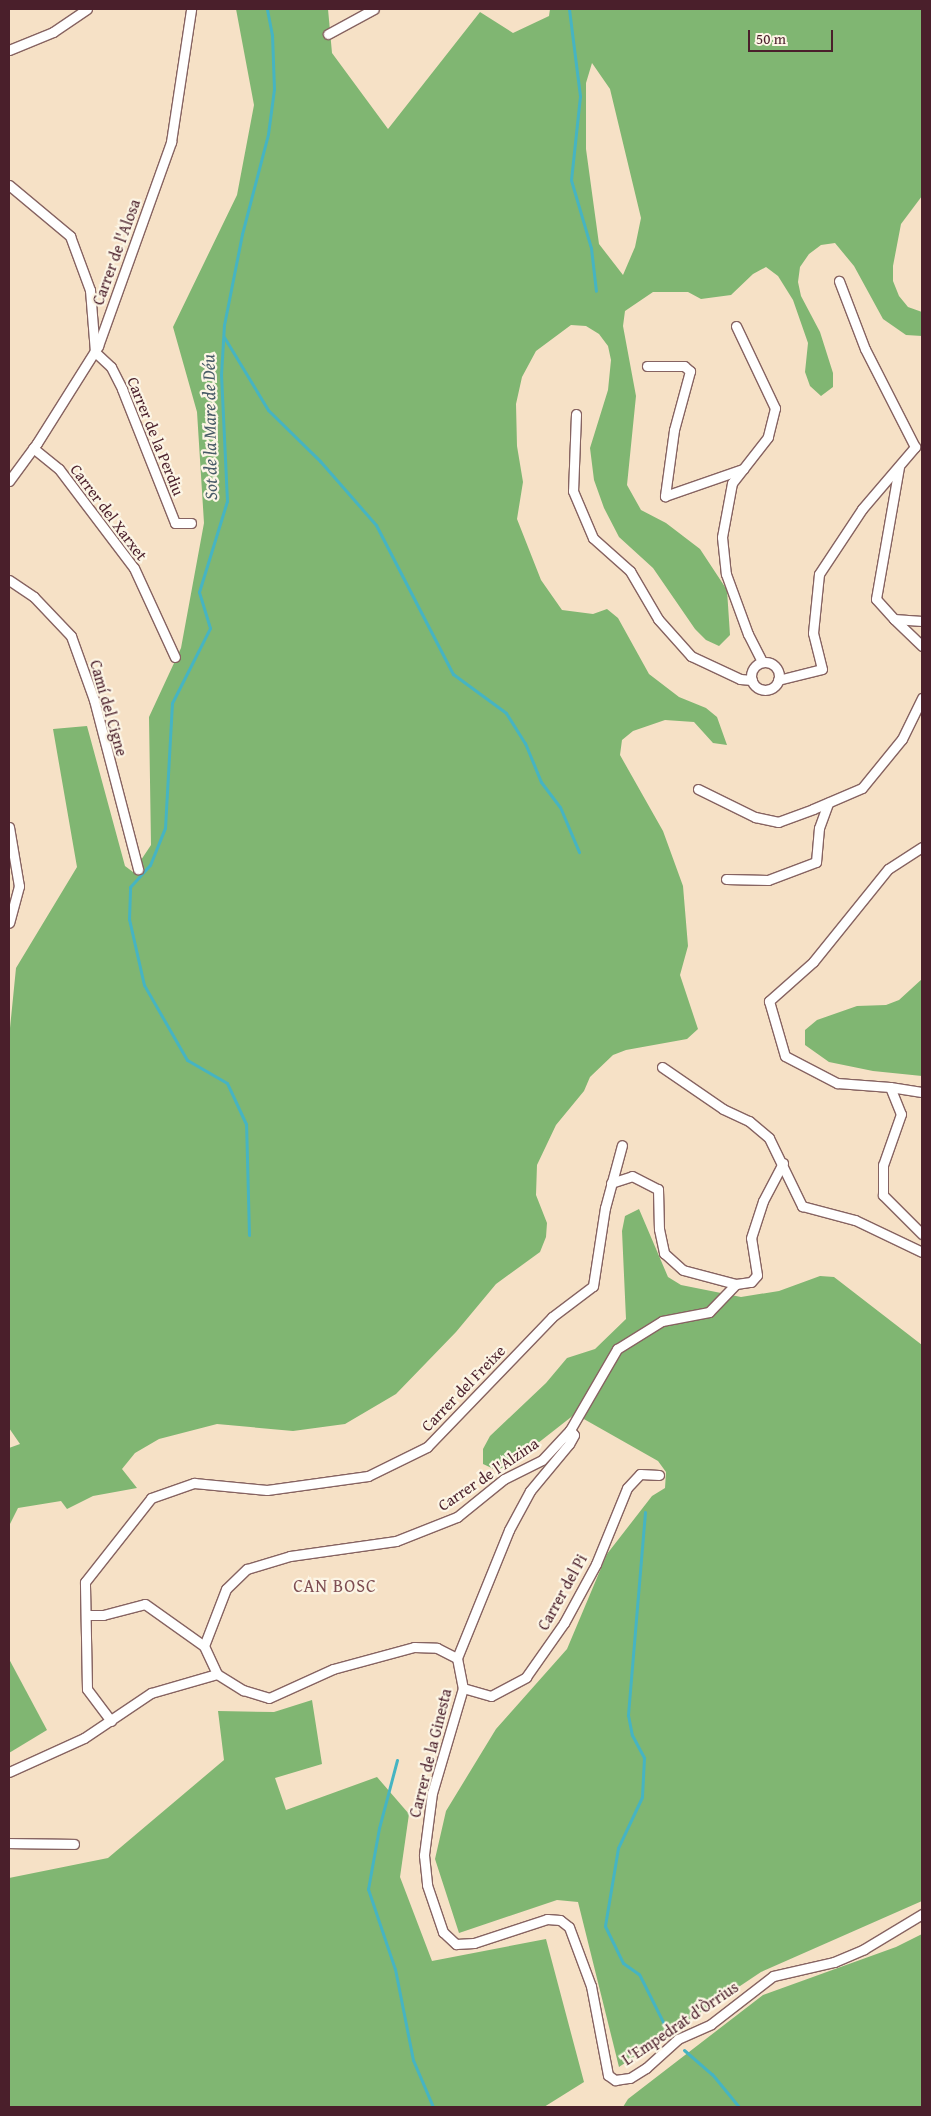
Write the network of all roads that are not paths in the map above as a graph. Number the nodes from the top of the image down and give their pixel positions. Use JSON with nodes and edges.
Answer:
{"nodes":[{"id":1,"x":87,"y":9,"type":"edge"},
{"id":2,"x":191,"y":9,"type":"edge"},
{"id":3,"x":374,"y":9,"type":"edge"},
{"id":4,"x":328,"y":34,"type":"dead end"},
{"id":5,"x":9,"y":50,"type":"edge"},
{"id":6,"x":9,"y":185,"type":"edge"},
{"id":7,"x":839,"y":281,"type":"dead end"},
{"id":8,"x":736,"y":326,"type":"dead end"},
{"id":9,"x":94,"y":352,"type":"junction"},
{"id":10,"x":647,"y":366,"type":"dead end"},
{"id":11,"x":576,"y":414,"type":"dead end"},
{"id":12,"x":919,"y":444,"type":"edge"},
{"id":13,"x":33,"y":448,"type":"junction"},
{"id":14,"x":743,"y":469,"type":"junction"},
{"id":15,"x":9,"y":481,"type":"edge"},
{"id":16,"x":191,"y":523,"type":"dead end"},
{"id":17,"x":9,"y":580,"type":"edge"},
{"id":18,"x":894,"y":619,"type":"junction"},
{"id":19,"x":922,"y":621,"type":"edge"},
{"id":20,"x":922,"y":646,"type":"edge"},
{"id":21,"x":175,"y":657,"type":"dead end"},
{"id":22,"x":762,"y":662,"type":"junction"},
{"id":23,"x":752,"y":680,"type":"junction"},
{"id":24,"x":778,"y":680,"type":"junction"},
{"id":25,"x":922,"y":698,"type":"edge"},
{"id":26,"x":698,"y":788,"type":"dead end"},
{"id":27,"x":828,"y":803,"type":"junction"},
{"id":28,"x":9,"y":828,"type":"edge"},
{"id":29,"x":922,"y":848,"type":"edge"},
{"id":30,"x":138,"y":869,"type":"dead end"},
{"id":31,"x":726,"y":879,"type":"dead end"},
{"id":32,"x":9,"y":923,"type":"edge"},
{"id":33,"x":662,"y":1067,"type":"dead end"},
{"id":34,"x":890,"y":1087,"type":"junction"},
{"id":35,"x":922,"y":1092,"type":"edge"},
{"id":36,"x":622,"y":1144,"type":"dead end"},
{"id":37,"x":783,"y":1163,"type":"junction"},
{"id":38,"x":612,"y":1183,"type":"junction"},
{"id":39,"x":922,"y":1234,"type":"edge"},
{"id":40,"x":922,"y":1252,"type":"edge"},
{"id":41,"x":736,"y":1284,"type":"junction"},
{"id":42,"x":570,"y":1430,"type":"junction"},
{"id":43,"x":659,"y":1475,"type":"dead end"},
{"id":44,"x":86,"y":1615,"type":"junction"},
{"id":45,"x":204,"y":1646,"type":"junction"},
{"id":46,"x":457,"y":1658,"type":"junction"},
{"id":47,"x":217,"y":1674,"type":"junction"},
{"id":48,"x":463,"y":1688,"type":"junction"},
{"id":49,"x":111,"y":1721,"type":"junction"},
{"id":50,"x":9,"y":1772,"type":"edge"},
{"id":51,"x":9,"y":1843,"type":"edge"},
{"id":52,"x":74,"y":1844,"type":"dead end"},
{"id":53,"x":922,"y":1914,"type":"edge"},
{"id":54,"x":615,"y":2080,"type":"joint"}],
"edges":[{"from":1,"to":5,"type":"street"},
{"from":2,"to":9,"type":"street","name":"Carrer de l'Alosa"},
{"from":3,"to":4,"type":"street"},
{"from":6,"to":9,"type":"street"},
{"from":7,"to":12,"type":"street"},
{"from":8,"to":14,"type":"street"},
{"from":9,"to":13,"type":"street","name":"Carrer de l'Alosa"},
{"from":9,"to":16,"type":"street","name":"Carrer de la Perdiu"},
{"from":10,"to":14,"type":"street"},
{"from":11,"to":23,"type":"street"},
{"from":12,"to":18,"type":"street"},
{"from":12,"to":24,"type":"street"},
{"from":13,"to":15,"type":"street","name":"Carrer de l'Alosa"},
{"from":13,"to":21,"type":"street","name":"Carrer del Xarxet"},
{"from":14,"to":22,"type":"street"},
{"from":17,"to":30,"type":"street","name":"Camí del Cigne"},
{"from":18,"to":19,"type":"street"},
{"from":18,"to":20,"type":"street"},
{"from":22,"to":23,"type":"street"},
{"from":22,"to":24,"type":"street"},
{"from":23,"to":24,"type":"street"},
{"from":25,"to":27,"type":"street"},
{"from":26,"to":27,"type":"street"},
{"from":27,"to":31,"type":"street"},
{"from":28,"to":32,"type":"street"},
{"from":29,"to":34,"type":"street"},
{"from":33,"to":37,"type":"street"},
{"from":34,"to":35,"type":"street"},
{"from":34,"to":39,"type":"street"},
{"from":36,"to":38,"type":"street","name":"Carrer del Freixe"},
{"from":37,"to":40,"type":"street"},
{"from":37,"to":41,"type":"street"},
{"from":38,"to":41,"type":"street"},
{"from":38,"to":44,"type":"street","name":"Carrer del Freixe"},
{"from":41,"to":42,"type":"street","name":"Carrer de l'Alzina"},
{"from":42,"to":45,"type":"street","name":"Carrer de l'Alzina"},
{"from":42,"to":46,"type":"street"},
{"from":43,"to":48,"type":"street","name":"Carrer del Pi"},
{"from":44,"to":45,"type":"street"},
{"from":44,"to":49,"type":"street","name":"Carrer del Freixe"},
{"from":45,"to":47,"type":"street"},
{"from":46,"to":47,"type":"street"},
{"from":46,"to":48,"type":"street","name":"Carrer de la Ginesta"},
{"from":47,"to":49,"type":"street"},
{"from":48,"to":54,"type":"street","name":"Carrer de la Ginesta"},
{"from":49,"to":50,"type":"street"},
{"from":51,"to":52,"type":"street"},
{"from":53,"to":54,"type":"street","name":"L'Empedrat d'Òrrius"}]}
